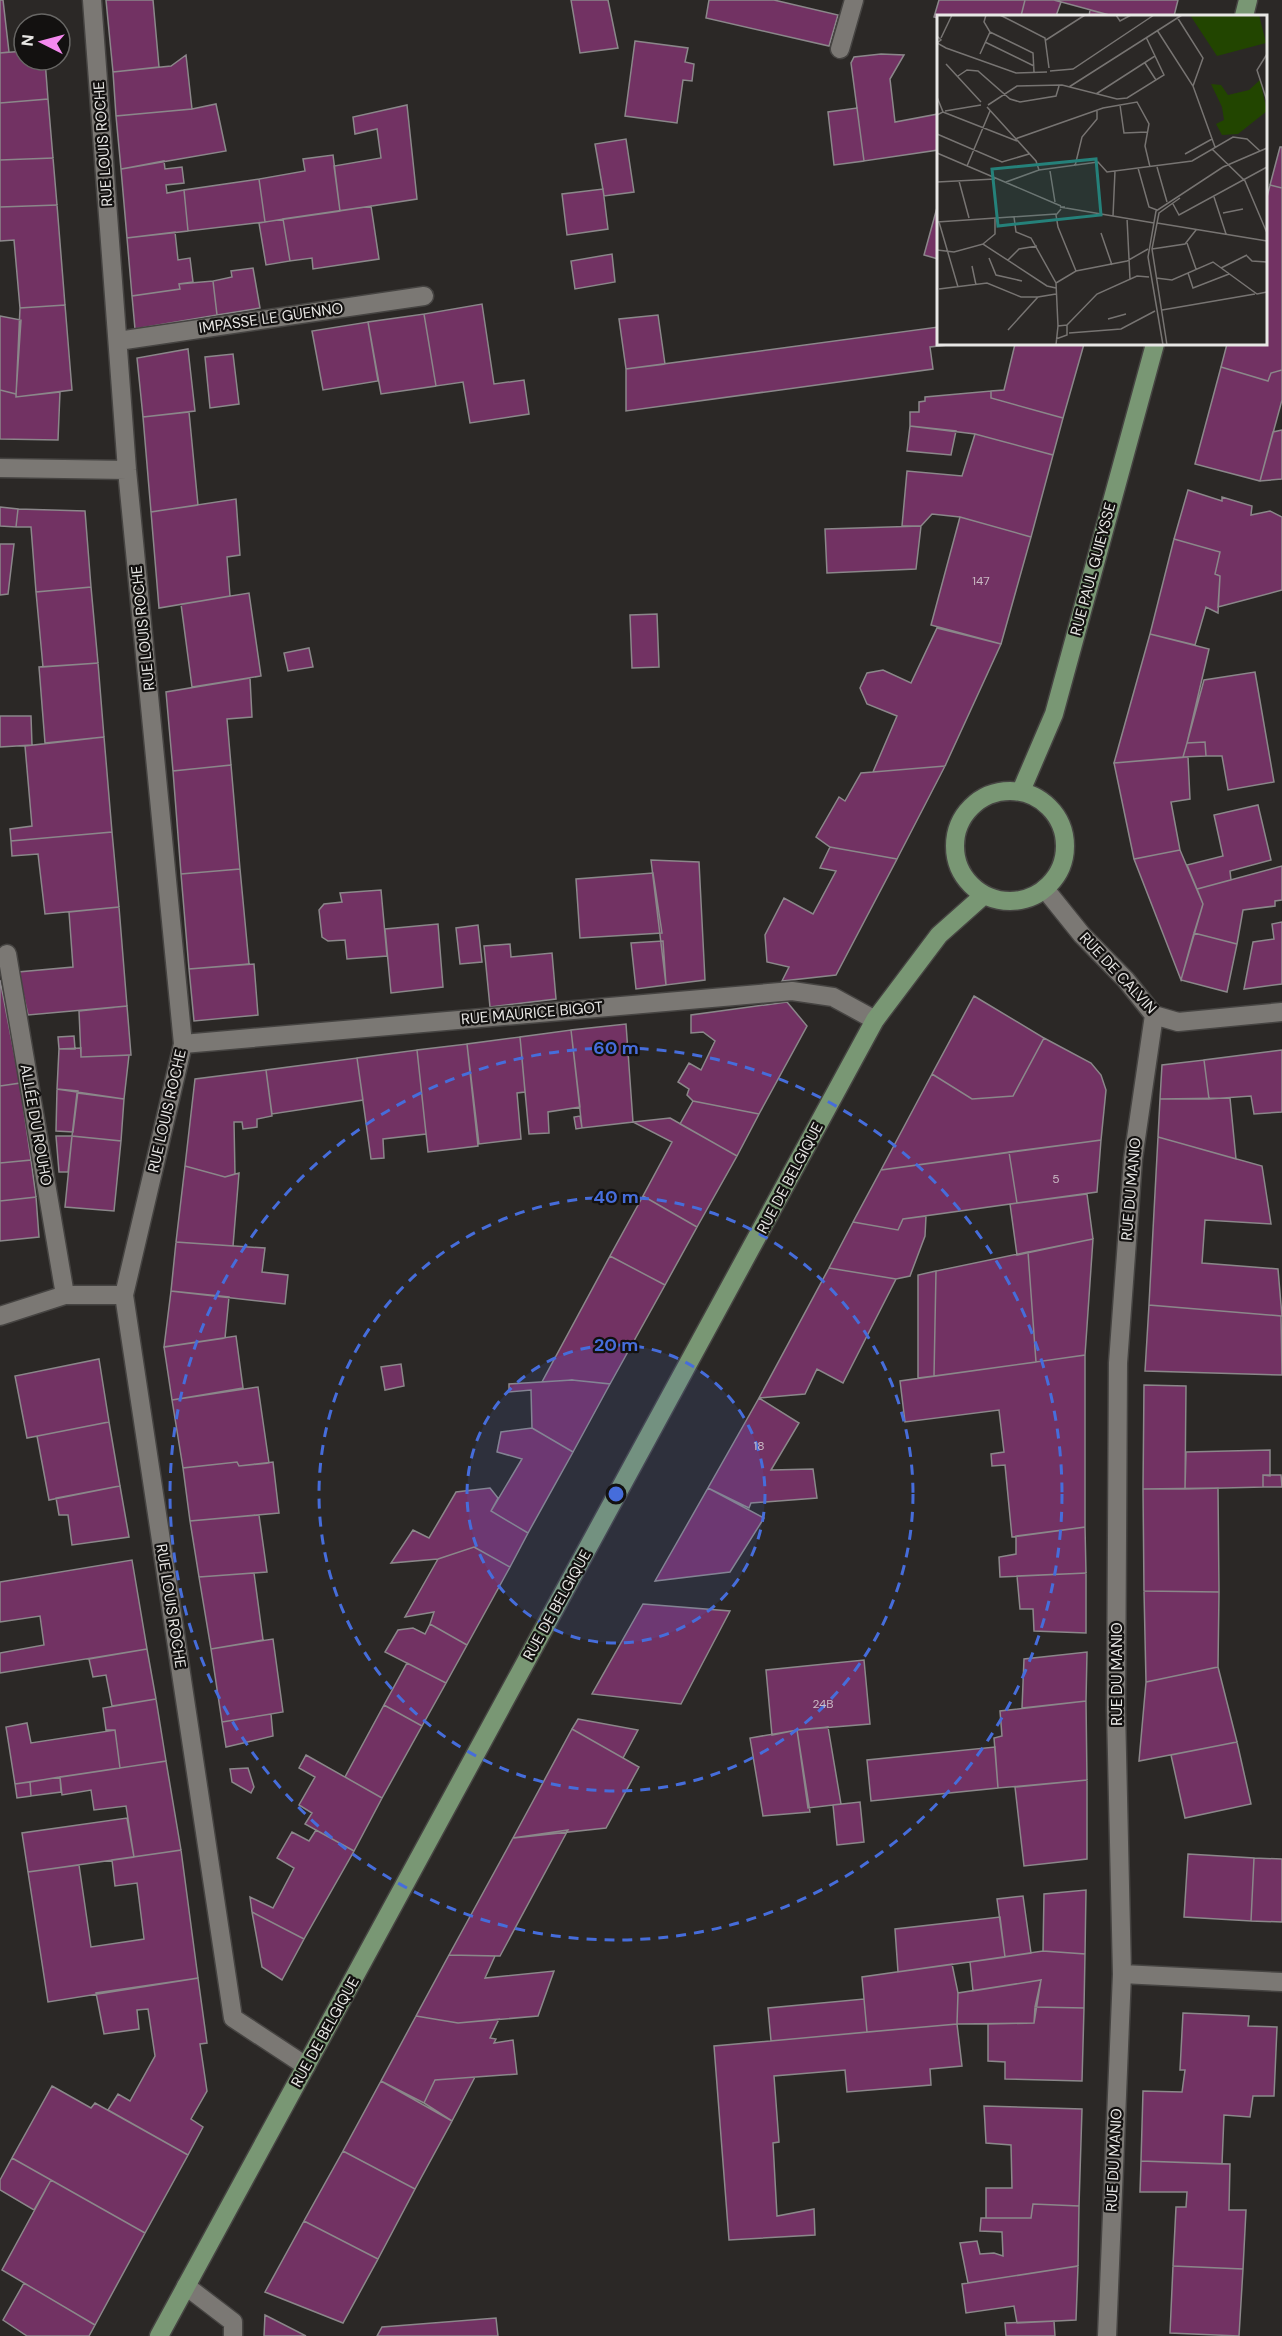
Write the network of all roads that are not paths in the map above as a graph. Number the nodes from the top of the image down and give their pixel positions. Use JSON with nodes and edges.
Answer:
{"nodes":[{"id":1,"x":92,"y":0,"type":"edge"},
{"id":2,"x":854,"y":0,"type":"edge"},
{"id":3,"x":1248,"y":0,"type":"edge"},
{"id":4,"x":1244,"y":15,"type":"edge"},
{"id":5,"x":840,"y":49,"type":"dead end"},
{"id":6,"x":424,"y":296,"type":"dead end"},
{"id":7,"x":117,"y":341,"type":"junction"},
{"id":8,"x":1155,"y":345,"type":"edge"},
{"id":9,"x":0,"y":468,"type":"edge"},
{"id":10,"x":127,"y":470,"type":"junction"},
{"id":11,"x":1021,"y":791,"type":"junction"},
{"id":12,"x":1045,"y":889,"type":"junction"},
{"id":13,"x":984,"y":895,"type":"junction"},
{"id":14,"x":7,"y":954,"type":"dead end"},
{"id":15,"x":1282,"y":1012,"type":"edge"},
{"id":16,"x":1154,"y":1015,"type":"junction"},
{"id":17,"x":875,"y":1020,"type":"junction"},
{"id":18,"x":183,"y":1044,"type":"junction"},
{"id":19,"x":64,"y":1295,"type":"junction"},
{"id":20,"x":124,"y":1295,"type":"junction"},
{"id":21,"x":0,"y":1316,"type":"edge"},
{"id":22,"x":1122,"y":1974,"type":"junction"},
{"id":23,"x":1282,"y":1982,"type":"edge"},
{"id":24,"x":306,"y":2066,"type":"junction"},
{"id":25,"x":186,"y":2286,"type":"junction"},
{"id":26,"x":159,"y":2336,"type":"edge"},
{"id":27,"x":233,"y":2336,"type":"edge"},
{"id":28,"x":1107,"y":2336,"type":"edge"}],
"edges":[{"from":1,"to":7,"type":"street","name":"RUE LOUIS ROCHE"},
{"from":2,"to":5,"type":"street"},
{"from":3,"to":4,"type":"main road"},
{"from":6,"to":7,"type":"street","name":"IMPASSE LE GUENNO"},
{"from":7,"to":10,"type":"street","name":"RUE LOUIS ROCHE"},
{"from":8,"to":11,"type":"main road","name":"RUE PAUL GUIEYSSE"},
{"from":9,"to":10,"type":"street"},
{"from":10,"to":18,"type":"street","name":"RUE LOUIS ROCHE"},
{"from":11,"to":12,"type":"main road"},
{"from":11,"to":13,"type":"main road"},
{"from":12,"to":13,"type":"main road"},
{"from":12,"to":16,"type":"street","name":"RUE DE CALVIN"},
{"from":13,"to":17,"type":"main road","name":"RUE DE BELGIQUE"},
{"from":14,"to":19,"type":"street","name":"ALLÉE DU ROUHO"},
{"from":15,"to":16,"type":"street","name":"RUE DE CALVIN"},
{"from":16,"to":22,"type":"street","name":"RUE DU MANIO"},
{"from":17,"to":18,"type":"street","name":"RUE MAURICE BIGOT"},
{"from":17,"to":24,"type":"main road","name":"RUE DE BELGIQUE"},
{"from":18,"to":20,"type":"street","name":"RUE LOUIS ROCHE"},
{"from":19,"to":20,"type":"street"},
{"from":19,"to":21,"type":"street"},
{"from":20,"to":24,"type":"street","name":"RUE LOUIS ROCHE"},
{"from":22,"to":23,"type":"street"},
{"from":22,"to":28,"type":"street","name":"RUE DU MANIO"},
{"from":24,"to":25,"type":"main road","name":"RUE DE BELGIQUE"},
{"from":25,"to":26,"type":"main road","name":"RUE DE BELGIQUE"},
{"from":25,"to":27,"type":"street"}]}
